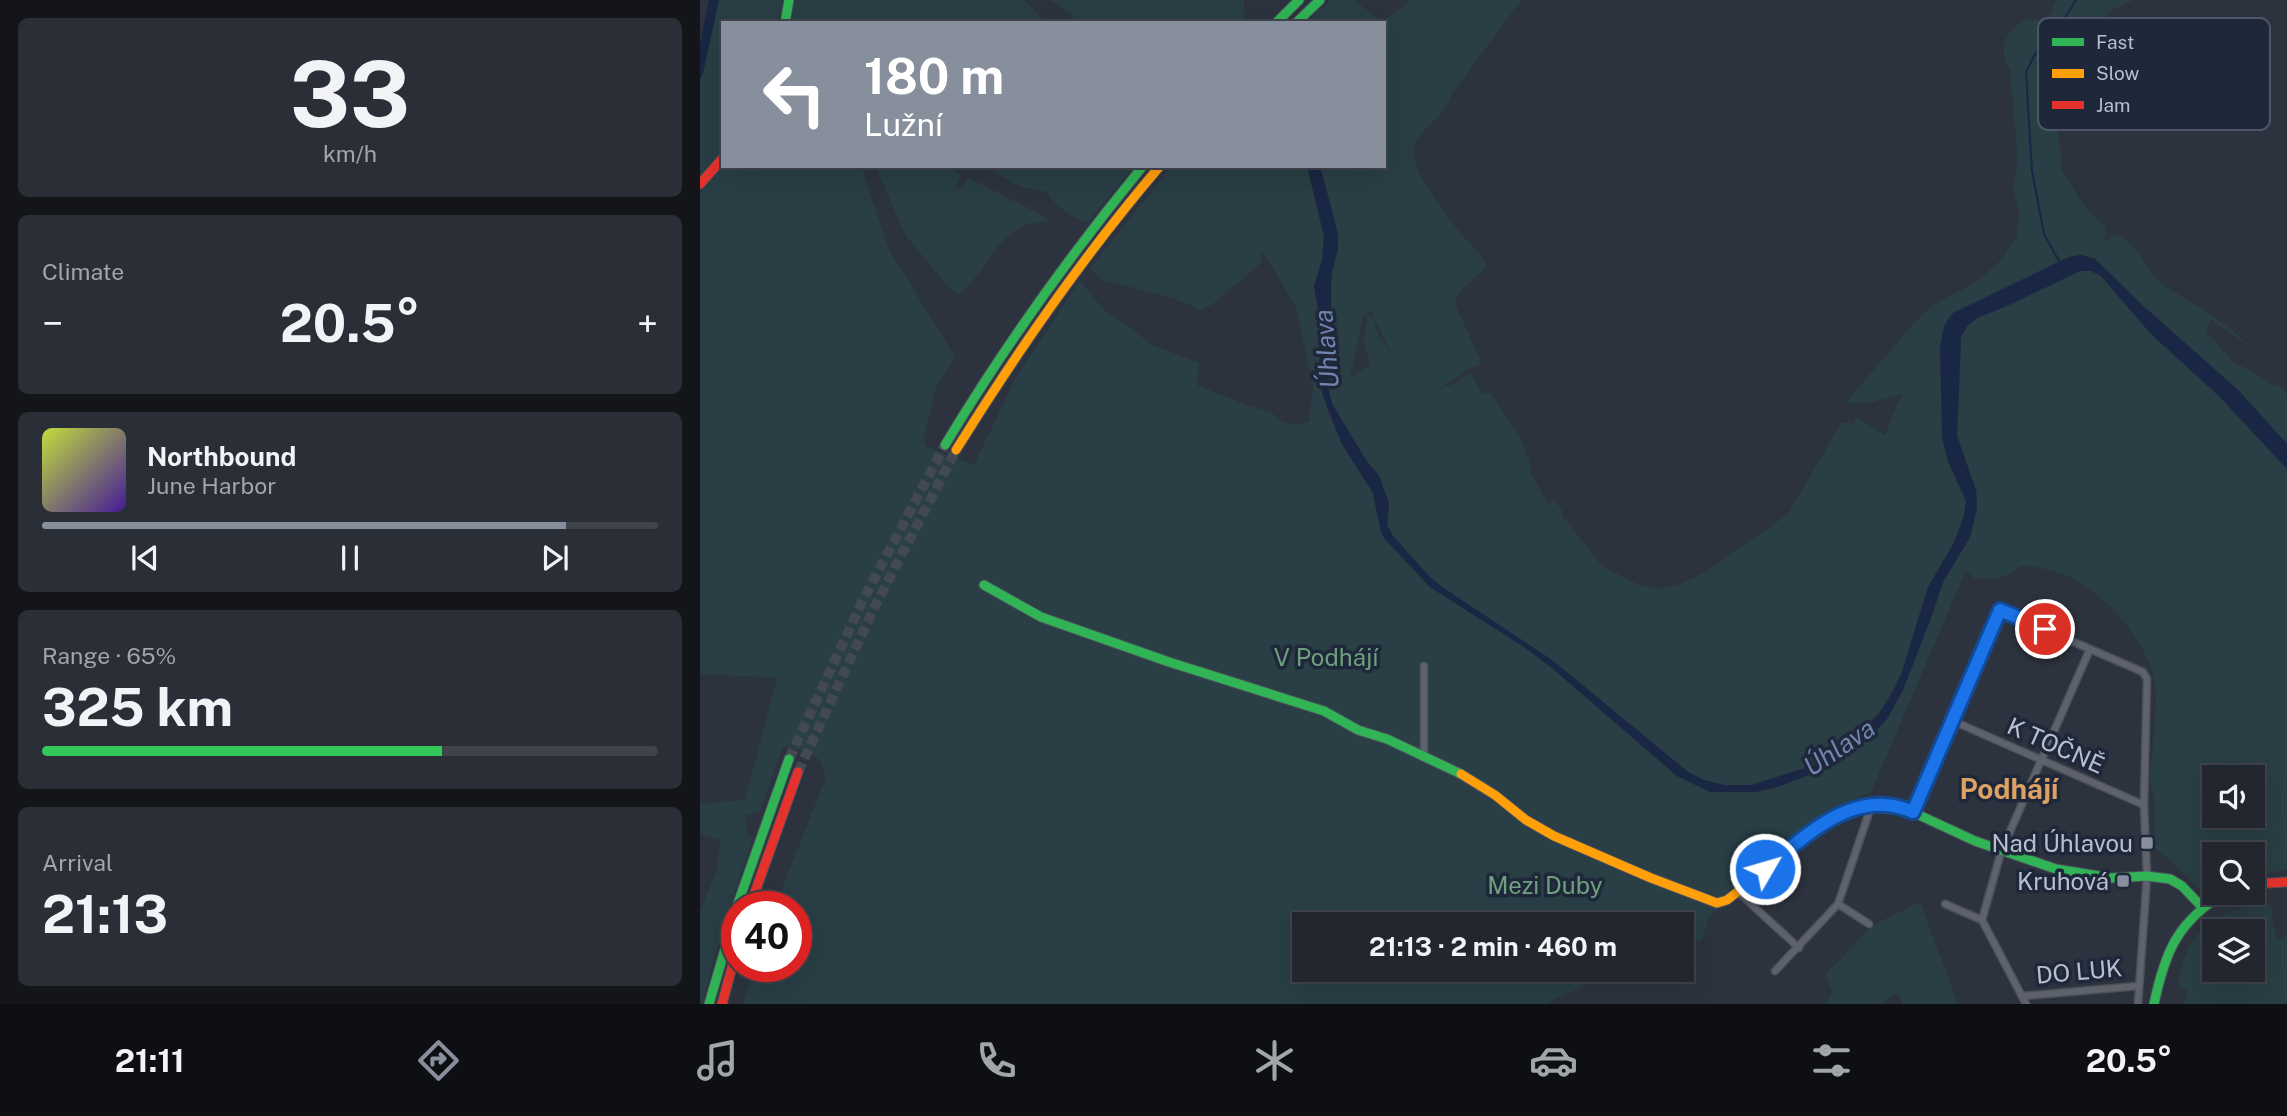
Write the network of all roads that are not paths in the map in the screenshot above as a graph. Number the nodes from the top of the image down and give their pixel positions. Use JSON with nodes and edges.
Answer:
{"nodes":[{"id":1,"x":789,"y":0,"type":"edge"},
{"id":2,"x":1299,"y":0,"type":"edge"},
{"id":3,"x":1320,"y":0,"type":"edge"},
{"id":4,"x":785,"y":21,"type":"edge"},
{"id":5,"x":1278,"y":21,"type":"edge"},
{"id":6,"x":1298,"y":21,"type":"edge"},
{"id":7,"x":721,"y":160,"type":"edge"},
{"id":8,"x":1141,"y":168,"type":"edge"},
{"id":9,"x":1158,"y":168,"type":"edge"},
{"id":10,"x":700,"y":184,"type":"edge"},
{"id":11,"x":945,"y":444,"type":"tunnel mouth"},
{"id":12,"x":956,"y":450,"type":"tunnel mouth"},
{"id":13,"x":984,"y":585,"type":"dead end"},
{"id":14,"x":2090,"y":649,"type":"junction"},
{"id":15,"x":1424,"y":666,"type":"dead end"},
{"id":16,"x":1953,"y":721,"type":"junction"},
{"id":17,"x":1424,"y":755,"type":"junction"},
{"id":18,"x":789,"y":759,"type":"tunnel mouth"},
{"id":19,"x":2041,"y":760,"type":"junction"},
{"id":20,"x":798,"y":772,"type":"tunnel mouth"},
{"id":21,"x":1872,"y":804,"type":"junction"},
{"id":22,"x":2144,"y":805,"type":"junction"},
{"id":23,"x":1913,"y":812,"type":"junction"},
{"id":24,"x":2001,"y":852,"type":"junction"},
{"id":25,"x":2147,"y":876,"type":"junction"},
{"id":26,"x":2287,"y":882,"type":"edge"},
{"id":27,"x":2265,"y":883,"type":"edge"},
{"id":28,"x":743,"y":891,"type":"edge"},
{"id":29,"x":755,"y":891,"type":"edge"},
{"id":30,"x":1738,"y":892,"type":"junction"},
{"id":31,"x":1838,"y":904,"type":"junction"},
{"id":32,"x":1945,"y":904,"type":"dead end"},
{"id":33,"x":2205,"y":905,"type":"edge"},
{"id":34,"x":2202,"y":907,"type":"junction"},
{"id":35,"x":1982,"y":920,"type":"junction"},
{"id":36,"x":1869,"y":924,"type":"dead end"},
{"id":37,"x":1799,"y":948,"type":"junction"},
{"id":38,"x":721,"y":962,"type":"edge"},
{"id":39,"x":1775,"y":971,"type":"dead end"},
{"id":40,"x":728,"y":982,"type":"edge"},
{"id":41,"x":2138,"y":986,"type":"junction"},
{"id":42,"x":2024,"y":996,"type":"junction"},
{"id":43,"x":709,"y":1004,"type":"edge"},
{"id":44,"x":722,"y":1004,"type":"edge"},
{"id":45,"x":2026,"y":1004,"type":"edge"},
{"id":46,"x":2138,"y":1004,"type":"edge"},
{"id":47,"x":2154,"y":1004,"type":"edge"}],
"edges":[{"from":1,"to":4,"type":"main road"},
{"from":2,"to":5,"type":"main road"},
{"from":3,"to":6,"type":"main road"},
{"from":7,"to":10,"type":"main road"},
{"from":8,"to":11,"type":"main road"},
{"from":9,"to":12,"type":"main road"},
{"from":13,"to":17,"type":"main road"},
{"from":14,"to":16,"type":"street"},
{"from":14,"to":19,"type":"street"},
{"from":14,"to":22,"type":"street"},
{"from":15,"to":17,"type":"street"},
{"from":16,"to":19,"type":"street","name":"K TOČNĚ"},
{"from":16,"to":23,"type":"street"},
{"from":17,"to":30,"type":"main road"},
{"from":18,"to":28,"type":"main road"},
{"from":19,"to":22,"type":"street","name":"K TOČNĚ"},
{"from":19,"to":24,"type":"street"},
{"from":20,"to":29,"type":"main road"},
{"from":21,"to":23,"type":"main road"},
{"from":21,"to":30,"type":"main road"},
{"from":21,"to":31,"type":"street"},
{"from":22,"to":25,"type":"street"},
{"from":23,"to":24,"type":"main road"},
{"from":24,"to":25,"type":"main road"},
{"from":24,"to":35,"type":"street"},
{"from":25,"to":34,"type":"main road"},
{"from":25,"to":41,"type":"street"},
{"from":26,"to":27,"type":"main road"},
{"from":30,"to":37,"type":"street"},
{"from":31,"to":36,"type":"street"},
{"from":31,"to":37,"type":"street"},
{"from":32,"to":35,"type":"street"},
{"from":33,"to":34,"type":"main road"},
{"from":34,"to":47,"type":"main road"},
{"from":35,"to":42,"type":"street"},
{"from":37,"to":39,"type":"street"},
{"from":38,"to":43,"type":"main road"},
{"from":40,"to":44,"type":"main road"},
{"from":41,"to":42,"type":"street","name":"DO LUK"},
{"from":41,"to":46,"type":"street"},
{"from":42,"to":45,"type":"street"}]}
